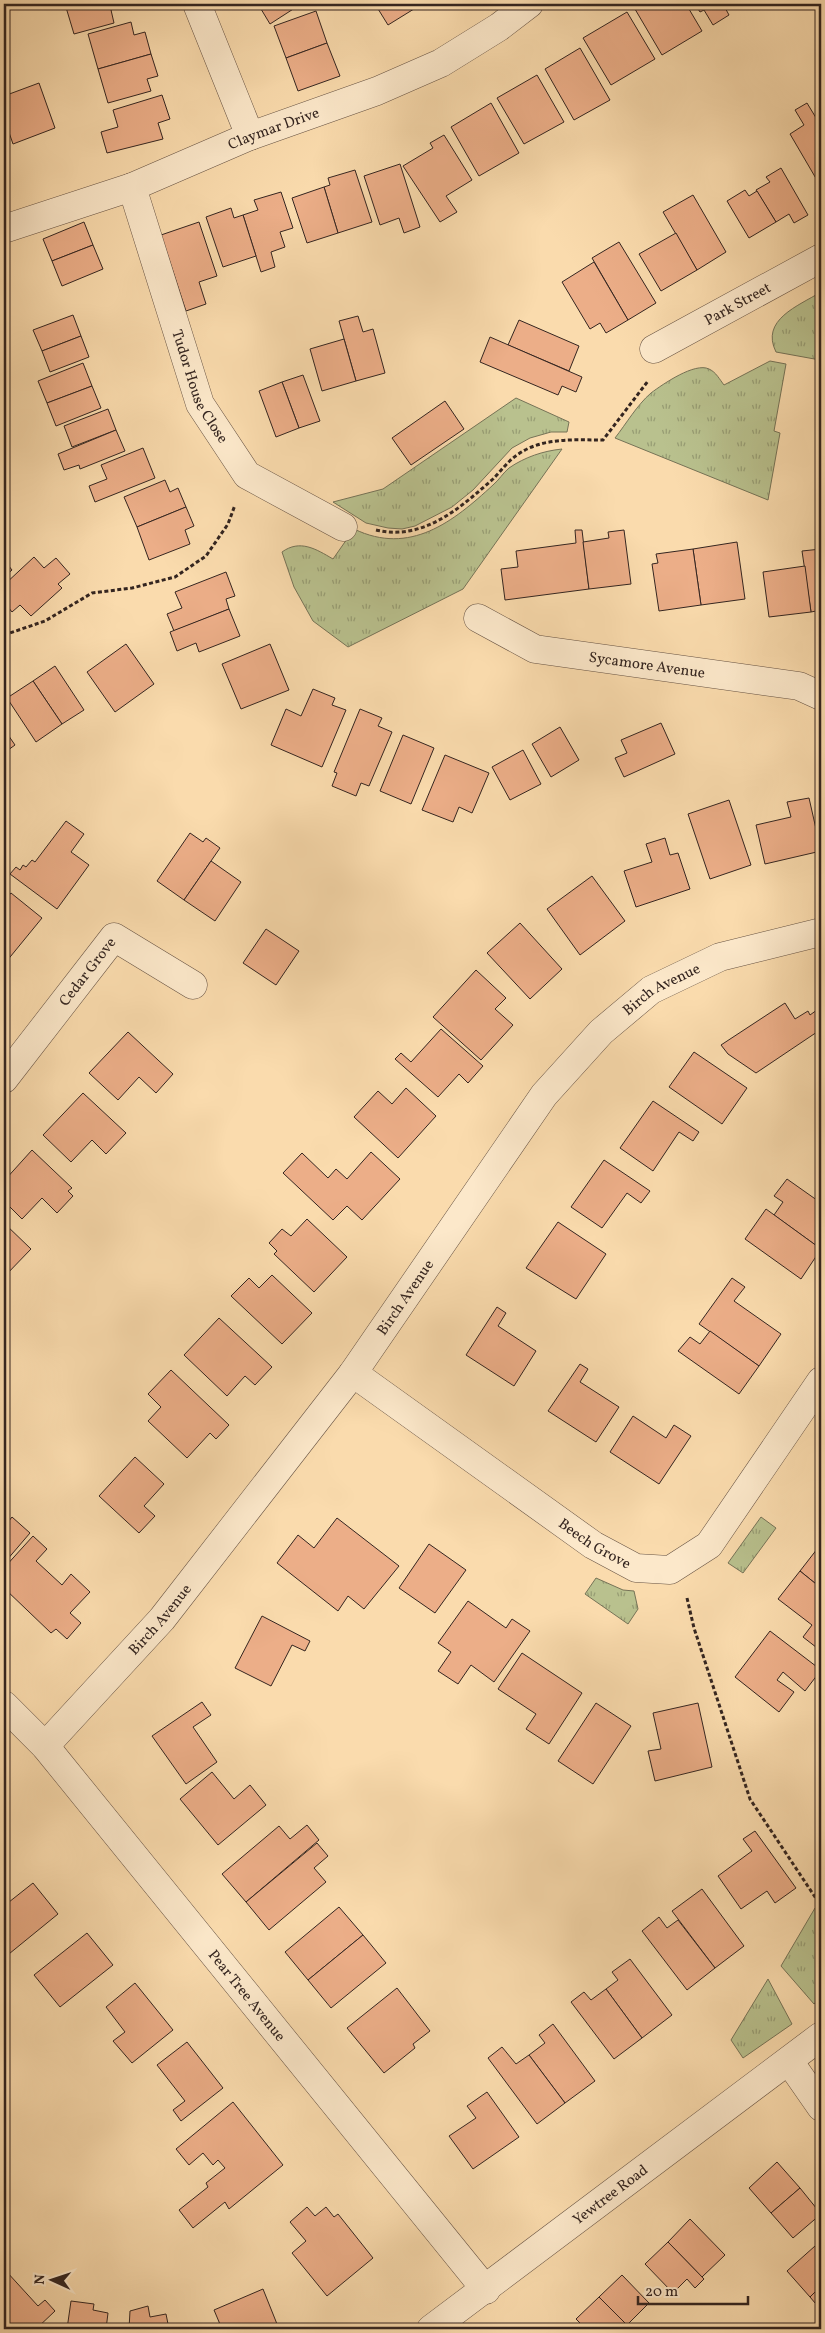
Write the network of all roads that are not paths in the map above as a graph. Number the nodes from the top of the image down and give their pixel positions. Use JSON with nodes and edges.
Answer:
{"nodes":[{"id":1,"x":198,"y":4,"type":"edge"},
{"id":2,"x":529,"y":4,"type":"edge"},
{"id":3,"x":250,"y":136,"type":"junction"},
{"id":4,"x":132,"y":187,"type":"junction"},
{"id":5,"x":4,"y":229,"type":"edge"},
{"id":6,"x":821,"y":258,"type":"edge"},
{"id":7,"x":654,"y":349,"type":"road end"},
{"id":8,"x":343,"y":527,"type":"road end"},
{"id":9,"x":478,"y":618,"type":"dead end"},
{"id":10,"x":821,"y":696,"type":"edge"},
{"id":11,"x":821,"y":932,"type":"edge"},
{"id":12,"x":193,"y":985,"type":"dead end"},
{"id":13,"x":4,"y":1079,"type":"edge"},
{"id":14,"x":353,"y":1373,"type":"junction"},
{"id":15,"x":821,"y":1382,"type":"edge"},
{"id":16,"x":4,"y":1705,"type":"edge"},
{"id":17,"x":45,"y":1746,"type":"junction"},
{"id":18,"x":821,"y":2036,"type":"edge"},
{"id":19,"x":789,"y":2061,"type":"junction"},
{"id":20,"x":821,"y":2107,"type":"edge"},
{"id":21,"x":486,"y":2290,"type":"junction"},
{"id":22,"x":431,"y":2329,"type":"edge"}],
"edges":[{"from":1,"to":3,"type":"street"},
{"from":2,"to":3,"type":"street","name":"Claymar Drive"},
{"from":3,"to":4,"type":"street","name":"Claymar Drive"},
{"from":4,"to":5,"type":"street","name":"Claymar Drive"},
{"from":4,"to":8,"type":"street","name":"Tudor House Close"},
{"from":6,"to":7,"type":"street","name":"Park Street"},
{"from":9,"to":10,"type":"street","name":"Sycamore Avenue"},
{"from":11,"to":14,"type":"street","name":"Birch Avenue"},
{"from":12,"to":13,"type":"street","name":"Cedar Grove"},
{"from":14,"to":15,"type":"street","name":"Beech Grove"},
{"from":14,"to":17,"type":"street","name":"Birch Avenue"},
{"from":16,"to":17,"type":"street","name":"Pear Tree Avenue"},
{"from":17,"to":21,"type":"street","name":"Pear Tree Avenue"},
{"from":18,"to":19,"type":"street","name":"Yewtree Road"},
{"from":19,"to":20,"type":"street"},
{"from":19,"to":21,"type":"street","name":"Yewtree Road"},
{"from":21,"to":22,"type":"street","name":"Yewtree Road"}]}
